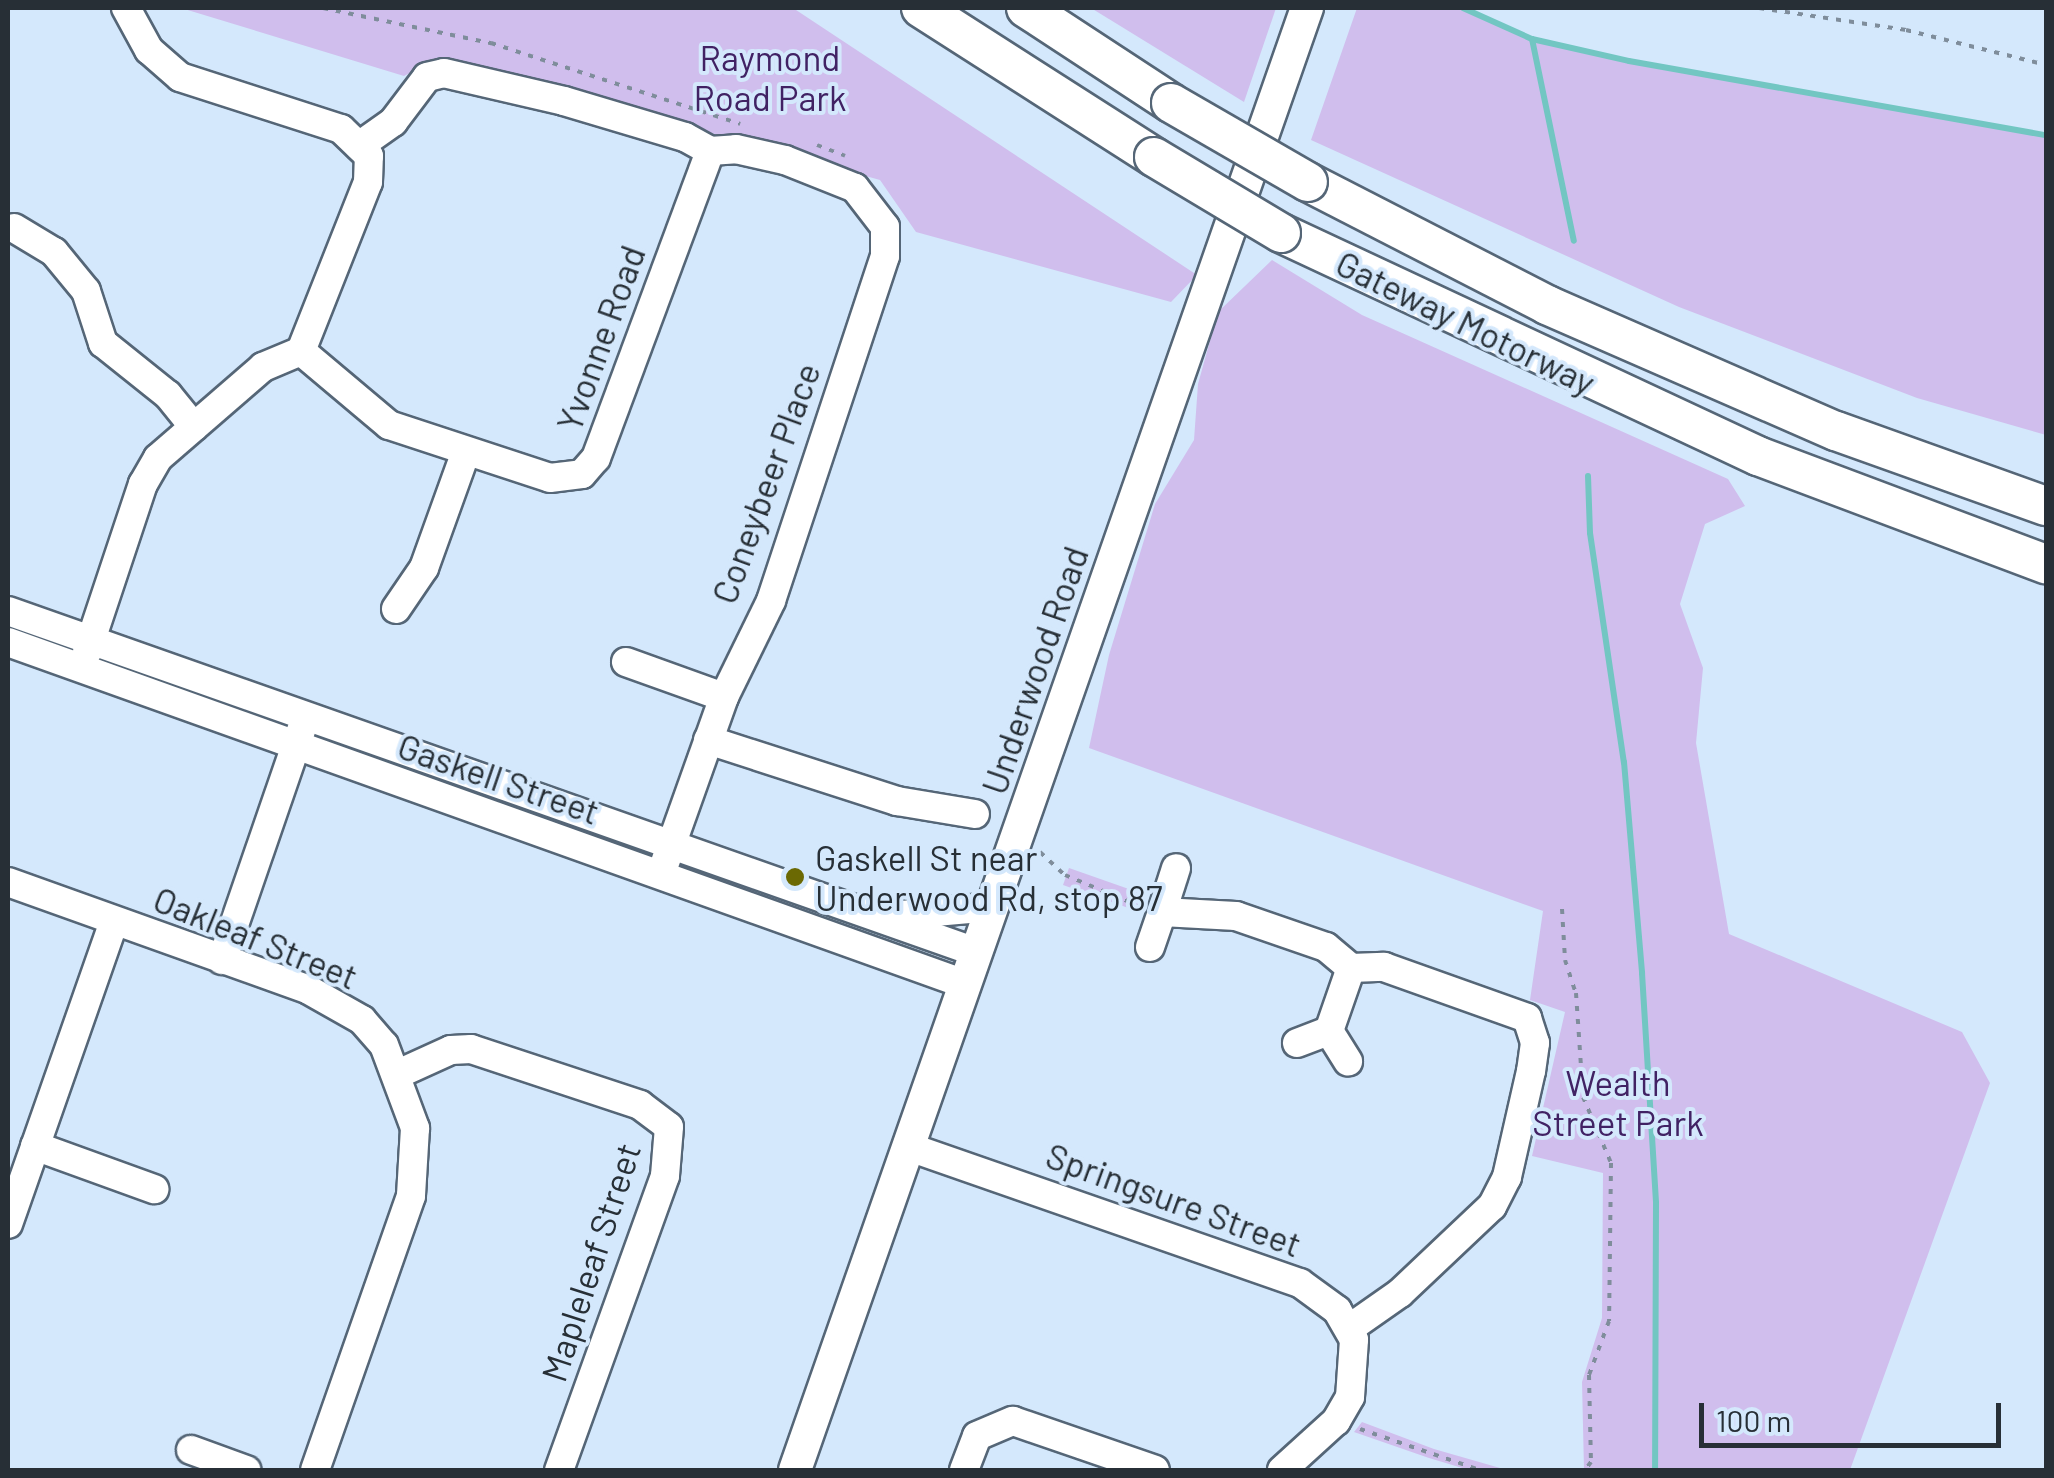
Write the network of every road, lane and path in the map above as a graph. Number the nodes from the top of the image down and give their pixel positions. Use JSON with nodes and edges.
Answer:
{"nodes":[{"id":1,"x":126,"y":8,"type":"edge"},
{"id":2,"x":323,"y":8,"type":"edge"},
{"id":3,"x":921,"y":8,"type":"edge"},
{"id":4,"x":1026,"y":8,"type":"edge"},
{"id":5,"x":1306,"y":8,"type":"edge"},
{"id":6,"x":1758,"y":8,"type":"edge"},
{"id":7,"x":2046,"y":65,"type":"edge"},
{"id":8,"x":754,"y":128,"type":"dead end"},
{"id":9,"x":814,"y":144,"type":"dead end"},
{"id":10,"x":360,"y":146,"type":"junction"},
{"id":11,"x":710,"y":152,"type":"junction"},
{"id":12,"x":855,"y":188,"type":"junction"},
{"id":13,"x":14,"y":228,"type":"dead end"},
{"id":14,"x":301,"y":351,"type":"junction"},
{"id":15,"x":194,"y":427,"type":"junction"},
{"id":16,"x":465,"y":454,"type":"junction"},
{"id":17,"x":2046,"y":506,"type":"edge"},
{"id":18,"x":2046,"y":564,"type":"edge"},
{"id":19,"x":396,"y":610,"type":"dead end"},
{"id":20,"x":8,"y":611,"type":"edge"},
{"id":21,"x":92,"y":638,"type":"junction"},
{"id":22,"x":8,"y":642,"type":"edge"},
{"id":23,"x":626,"y":662,"type":"dead end"},
{"id":24,"x":81,"y":670,"type":"junction"},
{"id":25,"x":724,"y":697,"type":"junction"},
{"id":26,"x":305,"y":718,"type":"junction"},
{"id":27,"x":708,"y":740,"type":"junction"},
{"id":28,"x":296,"y":746,"type":"junction"},
{"id":29,"x":975,"y":814,"type":"dead end"},
{"id":30,"x":670,"y":847,"type":"junction"},
{"id":31,"x":1040,"y":852,"type":"dead end"},
{"id":32,"x":1176,"y":868,"type":"dead end"},
{"id":33,"x":661,"y":874,"type":"junction"},
{"id":34,"x":8,"y":882,"type":"edge"},
{"id":35,"x":992,"y":907,"type":"junction"},
{"id":36,"x":1562,"y":909,"type":"dead end"},
{"id":37,"x":1162,"y":912,"type":"junction"},
{"id":38,"x":883,"y":917,"type":"junction"},
{"id":39,"x":114,"y":921,"type":"junction"},
{"id":40,"x":1150,"y":947,"type":"dead end"},
{"id":41,"x":976,"y":952,"type":"junction"},
{"id":42,"x":222,"y":960,"type":"junction"},
{"id":43,"x":1352,"y":968,"type":"junction"},
{"id":44,"x":965,"y":984,"type":"junction"},
{"id":45,"x":1329,"y":1032,"type":"junction"},
{"id":46,"x":1296,"y":1042,"type":"dead end"},
{"id":47,"x":1348,"y":1061,"type":"dead end"},
{"id":48,"x":398,"y":1074,"type":"junction"},
{"id":49,"x":35,"y":1146,"type":"junction"},
{"id":50,"x":910,"y":1147,"type":"junction"},
{"id":51,"x":154,"y":1189,"type":"dead end"},
{"id":52,"x":8,"y":1224,"type":"edge"},
{"id":53,"x":1350,"y":1328,"type":"junction"},
{"id":54,"x":1336,"y":1421,"type":"junction"},
{"id":55,"x":191,"y":1450,"type":"dead end"},
{"id":56,"x":246,"y":1470,"type":"edge"},
{"id":57,"x":315,"y":1470,"type":"edge"},
{"id":58,"x":559,"y":1470,"type":"edge"},
{"id":59,"x":795,"y":1470,"type":"edge"},
{"id":60,"x":964,"y":1470,"type":"edge"},
{"id":61,"x":1155,"y":1470,"type":"edge"},
{"id":62,"x":1282,"y":1470,"type":"edge"},
{"id":63,"x":1480,"y":1470,"type":"edge"},
{"id":64,"x":1585,"y":1470,"type":"edge"}],
"edges":[{"from":1,"to":10,"type":"street"},
{"from":2,"to":8,"type":"path"},
{"from":3,"to":18,"type":"highway","name":"Gateway Motorway","bridge":true},
{"from":4,"to":17,"type":"highway","name":"Gateway Motorway","bridge":true},
{"from":5,"to":35,"type":"main road","name":"Underwood Road"},
{"from":6,"to":7,"type":"path"},
{"from":9,"to":12,"type":"path"},
{"from":10,"to":11,"type":"street"},
{"from":10,"to":14,"type":"street"},
{"from":11,"to":12,"type":"street"},
{"from":11,"to":16,"type":"street","name":"Yvonne Road"},
{"from":12,"to":25,"type":"street","name":"Coneybeer Place"},
{"from":13,"to":15,"type":"street"},
{"from":14,"to":15,"type":"street"},
{"from":14,"to":16,"type":"street","name":"Yvonne Road"},
{"from":15,"to":21,"type":"street"},
{"from":16,"to":19,"type":"street"},
{"from":20,"to":21,"type":"street","name":"Gaskell Street"},
{"from":21,"to":24,"type":"street"},
{"from":21,"to":26,"type":"street","name":"Gaskell Street"},
{"from":22,"to":24,"type":"street","name":"Gaskell Street"},
{"from":23,"to":25,"type":"street"},
{"from":24,"to":28,"type":"street","name":"Gaskell Street"},
{"from":25,"to":27,"type":"street","name":"Coneybeer Place"},
{"from":26,"to":28,"type":"street"},
{"from":26,"to":30,"type":"street","name":"Gaskell Street"},
{"from":27,"to":29,"type":"street"},
{"from":27,"to":30,"type":"street","name":"Coneybeer Place"},
{"from":28,"to":33,"type":"street","name":"Gaskell Street"},
{"from":28,"to":42,"type":"street"},
{"from":30,"to":33,"type":"street","name":"Coneybeer Place"},
{"from":30,"to":38,"type":"street","name":"Gaskell Street"},
{"from":31,"to":37,"type":"path"},
{"from":32,"to":37,"type":"street"},
{"from":33,"to":44,"type":"street","name":"Gaskell Street"},
{"from":34,"to":39,"type":"street","name":"Oakleaf Street"},
{"from":35,"to":38,"type":"street","name":"Gaskell Street"},
{"from":35,"to":41,"type":"main road","name":"Underwood Road"},
{"from":36,"to":64,"type":"path"},
{"from":37,"to":40,"type":"street"},
{"from":37,"to":43,"type":"street"},
{"from":38,"to":41,"type":"street","name":"Gaskell Street"},
{"from":39,"to":42,"type":"street","name":"Oakleaf Street"},
{"from":39,"to":49,"type":"street"},
{"from":41,"to":44,"type":"main road","name":"Underwood Road"},
{"from":42,"to":48,"type":"street","name":"Oakleaf Street"},
{"from":43,"to":45,"type":"street"},
{"from":43,"to":53,"type":"street"},
{"from":44,"to":50,"type":"main road","name":"Underwood Road"},
{"from":45,"to":46,"type":"street"},
{"from":45,"to":47,"type":"street"},
{"from":48,"to":57,"type":"street","name":"Oakleaf Street"},
{"from":48,"to":58,"type":"street","name":"Mapleleaf Street"},
{"from":49,"to":51,"type":"street"},
{"from":49,"to":52,"type":"street"},
{"from":50,"to":53,"type":"street","name":"Springsure Street"},
{"from":50,"to":59,"type":"main road","name":"Underwood Road"},
{"from":53,"to":54,"type":"street"},
{"from":54,"to":62,"type":"street"},
{"from":54,"to":63,"type":"path"},
{"from":55,"to":56,"type":"street"},
{"from":60,"to":61,"type":"street"}]}
